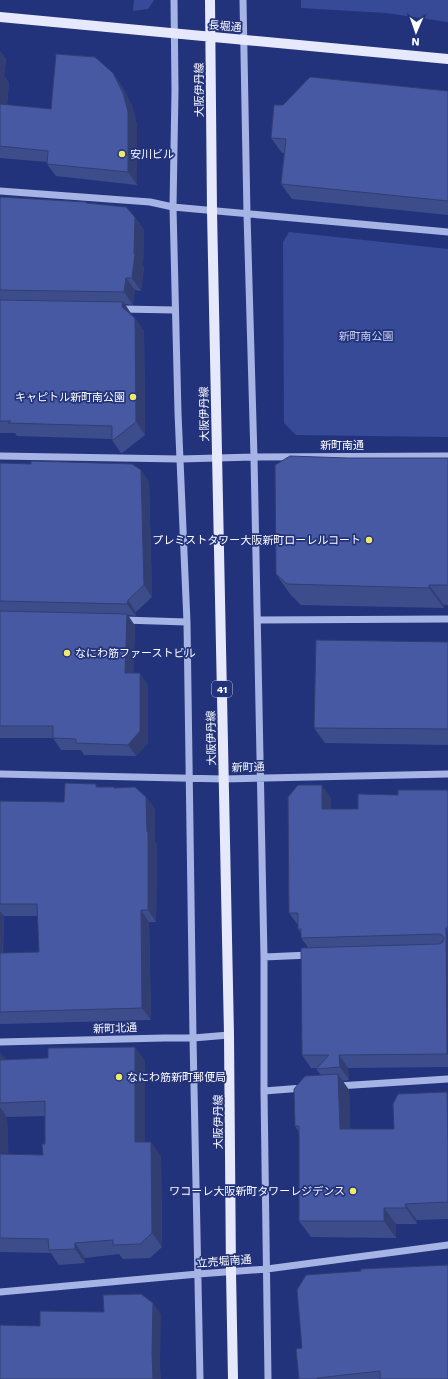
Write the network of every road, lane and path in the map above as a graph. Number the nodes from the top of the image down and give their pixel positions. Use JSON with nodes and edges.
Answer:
{"nodes":[{"id":1,"x":174,"y":0,"type":"edge"},
{"id":2,"x":210,"y":0,"type":"edge"},
{"id":3,"x":243,"y":0,"type":"edge"},
{"id":4,"x":0,"y":17,"type":"edge"},
{"id":5,"x":174,"y":33,"type":"junction"},
{"id":6,"x":211,"y":36,"type":"junction"},
{"id":7,"x":244,"y":40,"type":"junction"},
{"id":8,"x":448,"y":59,"type":"edge"},
{"id":9,"x":0,"y":191,"type":"edge"},
{"id":10,"x":173,"y":207,"type":"junction"},
{"id":11,"x":212,"y":211,"type":"junction"},
{"id":12,"x":247,"y":214,"type":"junction"},
{"id":13,"x":448,"y":232,"type":"edge"},
{"id":14,"x":111,"y":309,"type":"edge"},
{"id":15,"x":175,"y":310,"type":"junction"},
{"id":16,"x":0,"y":456,"type":"edge"},
{"id":17,"x":254,"y":456,"type":"junction"},
{"id":18,"x":448,"y":456,"type":"edge"},
{"id":19,"x":217,"y":458,"type":"junction"},
{"id":20,"x":180,"y":459,"type":"junction"},
{"id":21,"x":448,"y":619,"type":"edge"},
{"id":22,"x":119,"y":620,"type":"edge"},
{"id":23,"x":258,"y":620,"type":"junction"},
{"id":24,"x":187,"y":622,"type":"junction"},
{"id":25,"x":0,"y":774,"type":"edge"},
{"id":26,"x":448,"y":774,"type":"edge"},
{"id":27,"x":189,"y":777,"type":"junction"},
{"id":28,"x":260,"y":778,"type":"junction"},
{"id":29,"x":224,"y":779,"type":"junction"},
{"id":30,"x":318,"y":955,"type":"edge"},
{"id":31,"x":264,"y":957,"type":"junction"},
{"id":32,"x":230,"y":1035,"type":"junction"},
{"id":33,"x":193,"y":1038,"type":"junction"},
{"id":34,"x":0,"y":1042,"type":"edge"},
{"id":35,"x":448,"y":1078,"type":"edge"},
{"id":36,"x":331,"y":1086,"type":"edge"},
{"id":37,"x":307,"y":1088,"type":"edge"},
{"id":38,"x":264,"y":1091,"type":"junction"},
{"id":39,"x":448,"y":1245,"type":"edge"},
{"id":40,"x":267,"y":1269,"type":"junction"},
{"id":41,"x":231,"y":1272,"type":"junction"},
{"id":42,"x":198,"y":1274,"type":"junction"},
{"id":43,"x":0,"y":1292,"type":"edge"},
{"id":44,"x":200,"y":1379,"type":"edge"},
{"id":45,"x":233,"y":1379,"type":"edge"},
{"id":46,"x":268,"y":1379,"type":"edge"}],
"edges":[{"from":1,"to":5,"type":"street"},
{"from":2,"to":6,"type":"main road","name":"大阪伊丹線","number":"41"},
{"from":3,"to":7,"type":"street"},
{"from":4,"to":5,"type":"main road","name":"長堀通"},
{"from":5,"to":6,"type":"main road","name":"長堀通"},
{"from":5,"to":10,"type":"street"},
{"from":6,"to":7,"type":"main road","name":"長堀通"},
{"from":6,"to":11,"type":"main road","name":"大阪伊丹線","number":"41"},
{"from":7,"to":8,"type":"main road","name":"長堀通"},
{"from":7,"to":12,"type":"street"},
{"from":9,"to":10,"type":"street"},
{"from":10,"to":11,"type":"street"},
{"from":10,"to":15,"type":"street"},
{"from":11,"to":12,"type":"street"},
{"from":11,"to":19,"type":"main road","name":"大阪伊丹線","number":"41"},
{"from":12,"to":13,"type":"street"},
{"from":12,"to":17,"type":"street"},
{"from":14,"to":15,"type":"street"},
{"from":15,"to":20,"type":"street"},
{"from":16,"to":20,"type":"street","name":"新町南通"},
{"from":17,"to":18,"type":"street","name":"新町南通"},
{"from":17,"to":19,"type":"street","name":"新町南通"},
{"from":17,"to":23,"type":"street"},
{"from":19,"to":20,"type":"street","name":"新町南通"},
{"from":19,"to":29,"type":"main road","name":"大阪伊丹線","number":"41"},
{"from":20,"to":24,"type":"street"},
{"from":21,"to":23,"type":"street"},
{"from":22,"to":24,"type":"street"},
{"from":23,"to":28,"type":"street"},
{"from":24,"to":27,"type":"street"},
{"from":25,"to":27,"type":"street","name":"新町通"},
{"from":26,"to":28,"type":"street","name":"新町通"},
{"from":27,"to":29,"type":"street","name":"新町通"},
{"from":27,"to":33,"type":"street"},
{"from":28,"to":29,"type":"street","name":"新町通"},
{"from":28,"to":31,"type":"street"},
{"from":29,"to":32,"type":"main road","name":"大阪伊丹線","number":"41"},
{"from":30,"to":31,"type":"street"},
{"from":31,"to":38,"type":"street"},
{"from":32,"to":33,"type":"street","name":"新町北通"},
{"from":32,"to":41,"type":"main road","name":"大阪伊丹線","number":"41"},
{"from":33,"to":34,"type":"street","name":"新町北通"},
{"from":33,"to":42,"type":"street"},
{"from":35,"to":36,"type":"street"},
{"from":37,"to":38,"type":"street"},
{"from":38,"to":40,"type":"street"},
{"from":39,"to":40,"type":"street","name":"立売堀南通"},
{"from":40,"to":41,"type":"street","name":"立売堀南通"},
{"from":40,"to":46,"type":"street"},
{"from":41,"to":42,"type":"street","name":"立売堀南通"},
{"from":41,"to":45,"type":"main road","name":"大阪伊丹線","number":"41"},
{"from":42,"to":43,"type":"street","name":"立売堀南通"},
{"from":42,"to":44,"type":"street"}]}
